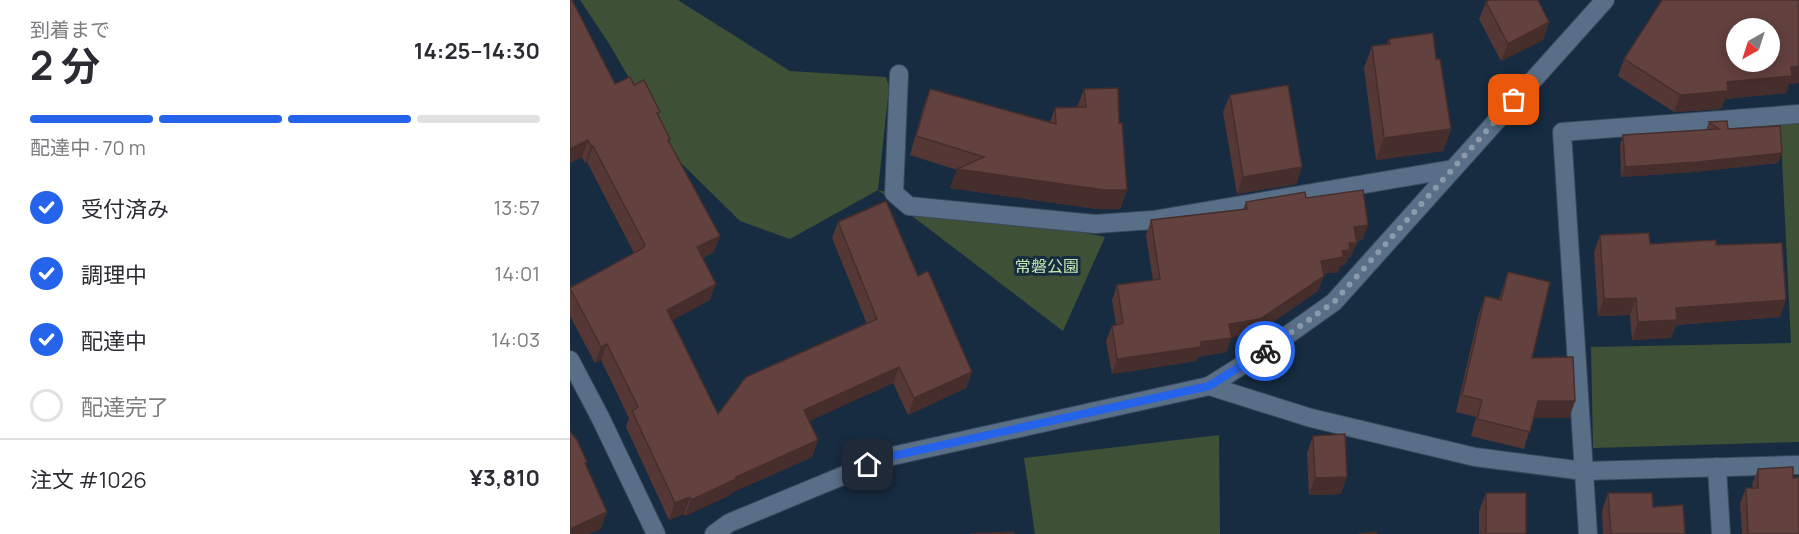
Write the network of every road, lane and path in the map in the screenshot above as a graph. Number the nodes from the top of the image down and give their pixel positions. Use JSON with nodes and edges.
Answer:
{"nodes":[{"id":1,"x":1605,"y":0,"type":"edge"},
{"id":2,"x":899,"y":74,"type":"dead end"},
{"id":3,"x":1799,"y":114,"type":"edge"},
{"id":4,"x":1453,"y":169,"type":"junction"},
{"id":5,"x":570,"y":360,"type":"edge"},
{"id":6,"x":1209,"y":386,"type":"junction"},
{"id":7,"x":570,"y":393,"type":"edge"},
{"id":8,"x":590,"y":399,"type":"junction"},
{"id":9,"x":1799,"y":465,"type":"edge"},
{"id":10,"x":1717,"y":467,"type":"junction"},
{"id":11,"x":1584,"y":471,"type":"junction"},
{"id":12,"x":656,"y":534,"type":"edge"},
{"id":13,"x":714,"y":534,"type":"edge"},
{"id":14,"x":1588,"y":534,"type":"edge"},
{"id":15,"x":1721,"y":534,"type":"edge"}],
"edges":[{"from":1,"to":4,"type":"street"},
{"from":2,"to":4,"type":"street"},
{"from":3,"to":11,"type":"street"},
{"from":4,"to":6,"type":"street"},
{"from":5,"to":8,"type":"street"},
{"from":6,"to":11,"type":"street"},
{"from":6,"to":13,"type":"street"},
{"from":7,"to":8,"type":"street"},
{"from":8,"to":12,"type":"street"},
{"from":9,"to":10,"type":"street"},
{"from":10,"to":11,"type":"street"},
{"from":10,"to":15,"type":"street"},
{"from":11,"to":14,"type":"street"}]}
